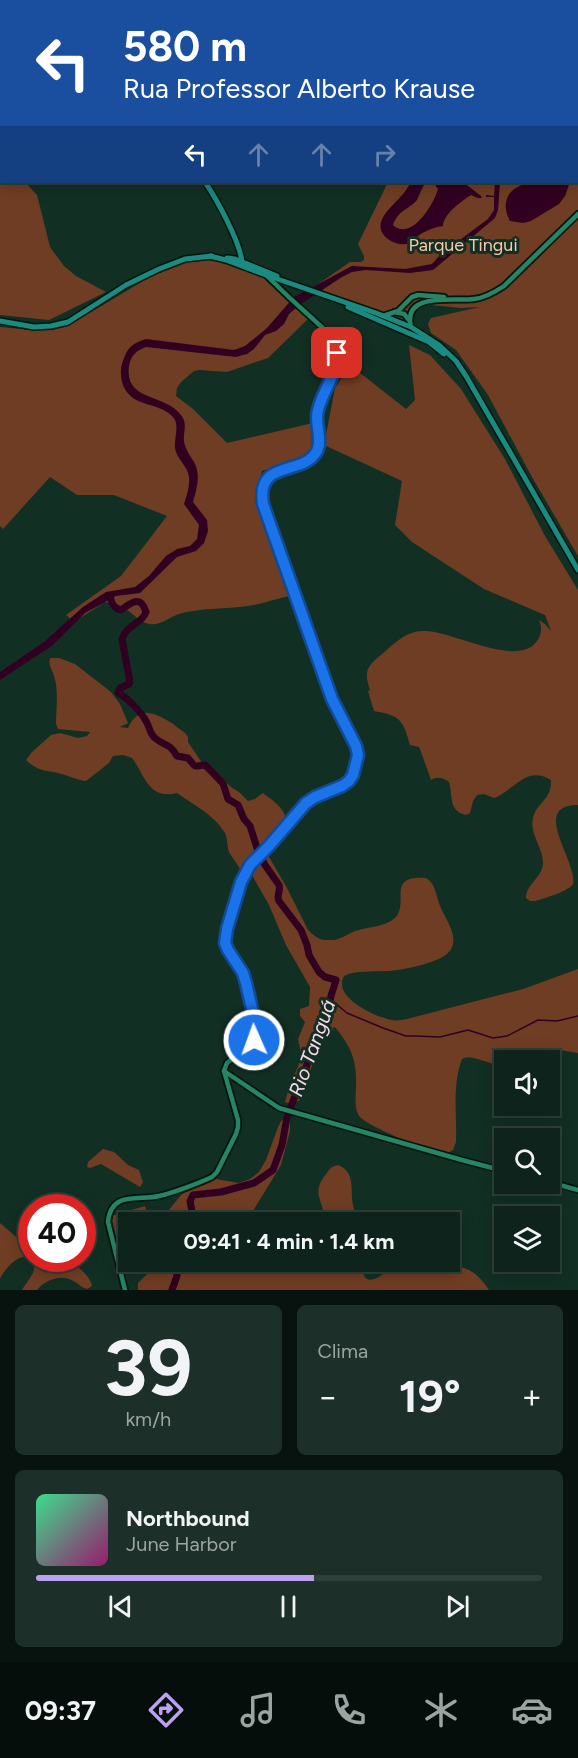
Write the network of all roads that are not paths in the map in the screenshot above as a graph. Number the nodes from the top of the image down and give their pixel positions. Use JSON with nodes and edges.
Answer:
{"nodes":[{"id":1,"x":206,"y":183,"type":"edge"},
{"id":2,"x":578,"y":214,"type":"edge"},
{"id":3,"x":239,"y":262,"type":"junction"},
{"id":4,"x":266,"y":275,"type":"junction"},
{"id":5,"x":289,"y":283,"type":"junction"},
{"id":6,"x":289,"y":296,"type":"junction"},
{"id":7,"x":464,"y":300,"type":"junction"},
{"id":8,"x":395,"y":312,"type":"junction"},
{"id":9,"x":382,"y":319,"type":"junction"},
{"id":10,"x":0,"y":321,"type":"edge"},
{"id":11,"x":409,"y":326,"type":"junction"},
{"id":12,"x":578,"y":570,"type":"edge"},
{"id":13,"x":224,"y":1071,"type":"junction"},
{"id":14,"x":494,"y":1168,"type":"edge"},
{"id":15,"x":560,"y":1185,"type":"edge"},
{"id":16,"x":578,"y":1190,"type":"edge"},
{"id":17,"x":125,"y":1290,"type":"edge"}],
"edges":[{"from":1,"to":3,"type":"main road"},
{"from":2,"to":7,"type":"street"},
{"from":3,"to":4,"type":"main road"},
{"from":3,"to":5,"type":"main road"},
{"from":3,"to":10,"type":"main road"},
{"from":4,"to":5,"type":"main road"},
{"from":4,"to":6,"type":"street"},
{"from":5,"to":6,"type":"street"},
{"from":5,"to":9,"type":"main road"},
{"from":6,"to":13,"type":"street"},
{"from":7,"to":8,"type":"street"},
{"from":7,"to":11,"type":"street"},
{"from":8,"to":9,"type":"street"},
{"from":8,"to":11,"type":"street"},
{"from":9,"to":11,"type":"main road"},
{"from":11,"to":12,"type":"main road"},
{"from":13,"to":14,"type":"street"},
{"from":13,"to":17,"type":"street"},
{"from":15,"to":16,"type":"street"}]}
